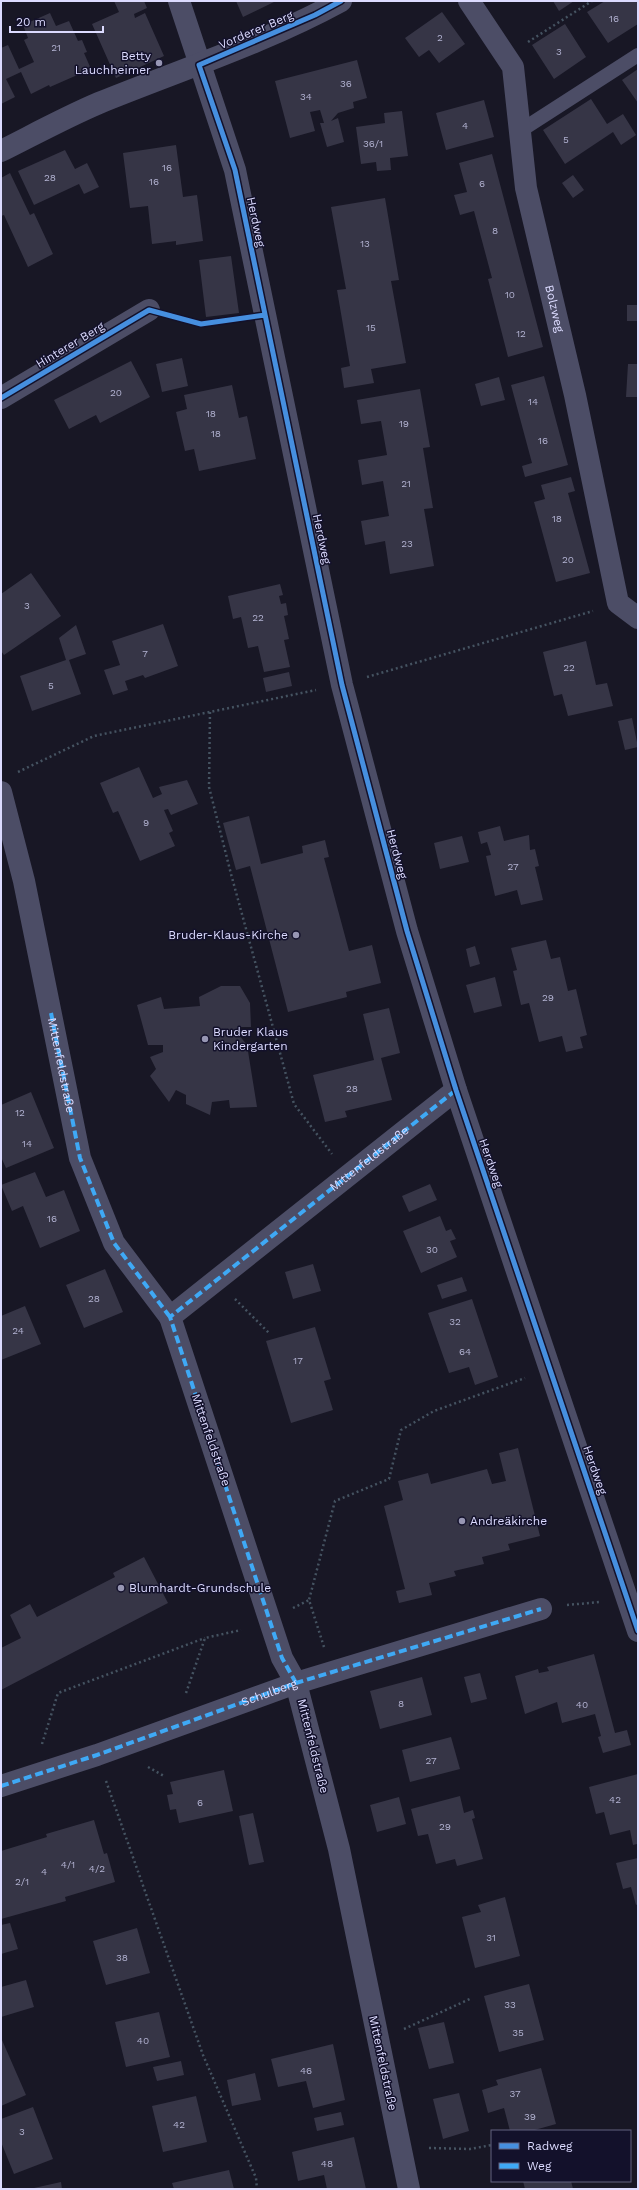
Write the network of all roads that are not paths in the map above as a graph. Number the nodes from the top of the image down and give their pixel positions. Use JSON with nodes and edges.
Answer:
{"nodes":[{"id":1,"x":179,"y":1,"type":"edge"},
{"id":2,"x":341,"y":1,"type":"edge"},
{"id":3,"x":469,"y":1,"type":"edge"},
{"id":4,"x":638,"y":55,"type":"edge"},
{"id":5,"x":199,"y":65,"type":"junction"},
{"id":6,"x":520,"y":131,"type":"junction"},
{"id":7,"x":1,"y":151,"type":"edge"},
{"id":8,"x":149,"y":310,"type":"road end"},
{"id":9,"x":1,"y":398,"type":"edge"},
{"id":10,"x":638,"y":618,"type":"edge"},
{"id":11,"x":1,"y":792,"type":"edge"},
{"id":12,"x":456,"y":1090,"type":"junction"},
{"id":13,"x":170,"y":1317,"type":"junction"},
{"id":14,"x":540,"y":1608,"type":"road end"},
{"id":15,"x":638,"y":1631,"type":"edge"},
{"id":16,"x":296,"y":1683,"type":"junction"},
{"id":17,"x":1,"y":1786,"type":"edge"},
{"id":18,"x":409,"y":2189,"type":"edge"}],
"edges":[{"from":1,"to":5,"type":"street","name":"Herdweg"},
{"from":2,"to":5,"type":"street","name":"Vorderer Berg"},
{"from":3,"to":6,"type":"street","name":"Bolzweg"},
{"from":4,"to":6,"type":"lane"},
{"from":5,"to":7,"type":"street","name":"Vorderer Berg"},
{"from":5,"to":12,"type":"street","name":"Herdweg"},
{"from":6,"to":10,"type":"street","name":"Bolzweg"},
{"from":8,"to":9,"type":"street","name":"Hinterer Berg"},
{"from":11,"to":13,"type":"street","name":"Mittenfeldstraße"},
{"from":12,"to":13,"type":"street","name":"Mittenfeldstraße"},
{"from":12,"to":15,"type":"street","name":"Herdweg"},
{"from":13,"to":16,"type":"street","name":"Mittenfeldstraße"},
{"from":14,"to":16,"type":"street","name":"Schulberg"},
{"from":16,"to":17,"type":"street","name":"Schulberg"},
{"from":16,"to":18,"type":"street","name":"Mittenfeldstraße"}]}
